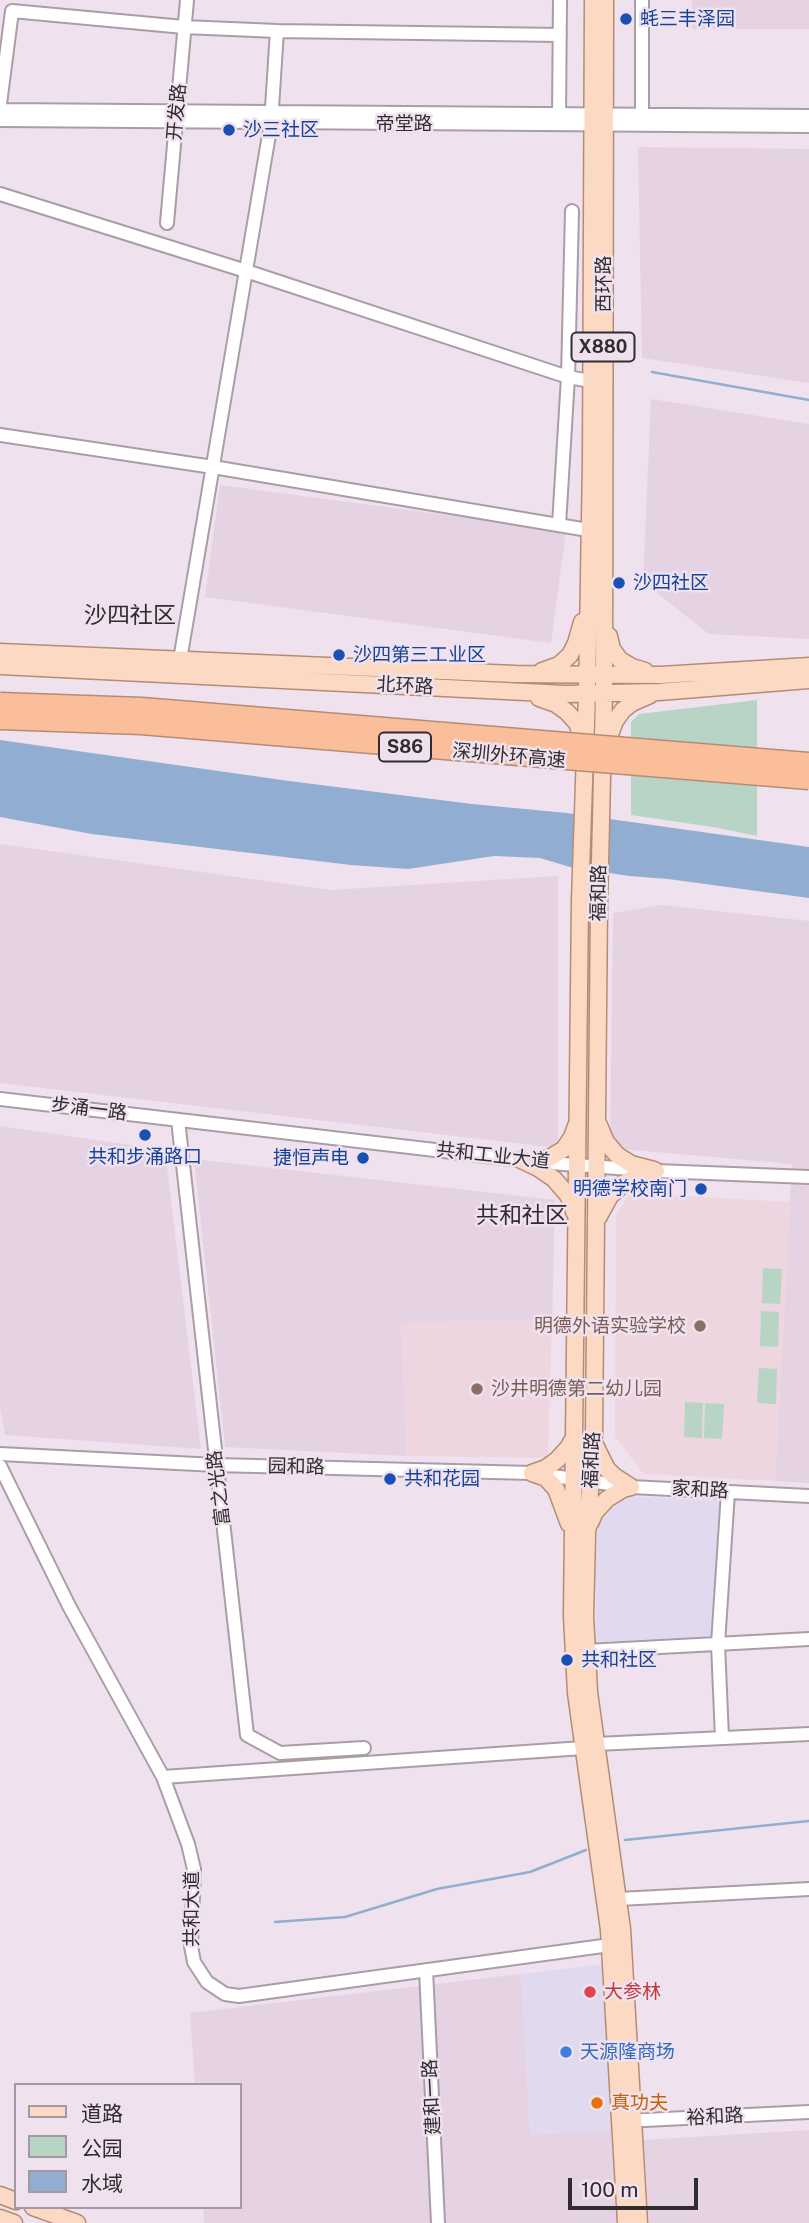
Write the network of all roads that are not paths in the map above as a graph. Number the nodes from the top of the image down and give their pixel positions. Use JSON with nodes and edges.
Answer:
{"nodes":[{"id":1,"x":187,"y":0,"type":"edge"},
{"id":2,"x":560,"y":0,"type":"edge"},
{"id":3,"x":593,"y":0,"type":"edge"},
{"id":4,"x":605,"y":0,"type":"edge"},
{"id":5,"x":642,"y":0,"type":"edge"},
{"id":6,"x":184,"y":27,"type":"junction"},
{"id":7,"x":278,"y":32,"type":"junction"},
{"id":8,"x":560,"y":35,"type":"junction"},
{"id":9,"x":0,"y":104,"type":"edge"},
{"id":10,"x":0,"y":110,"type":"edge"},
{"id":11,"x":559,"y":116,"type":"junction"},
{"id":12,"x":176,"y":117,"type":"junction"},
{"id":13,"x":809,"y":117,"type":"edge"},
{"id":14,"x":271,"y":118,"type":"junction"},
{"id":15,"x":0,"y":120,"type":"edge"},
{"id":16,"x":598,"y":120,"type":"junction"},
{"id":17,"x":641,"y":120,"type":"junction"},
{"id":18,"x":809,"y":126,"type":"edge"},
{"id":19,"x":0,"y":194,"type":"edge"},
{"id":20,"x":572,"y":211,"type":"dead end"},
{"id":21,"x":166,"y":223,"type":"dead end"},
{"id":22,"x":246,"y":271,"type":"junction"},
{"id":23,"x":568,"y":377,"type":"junction"},
{"id":24,"x":590,"y":381,"type":"junction"},
{"id":25,"x":0,"y":435,"type":"edge"},
{"id":26,"x":213,"y":467,"type":"junction"},
{"id":27,"x":559,"y":525,"type":"junction"},
{"id":28,"x":589,"y":530,"type":"junction"},
{"id":29,"x":588,"y":599,"type":"junction"},
{"id":30,"x":604,"y":614,"type":"junction"},
{"id":31,"x":0,"y":652,"type":"edge"},
{"id":32,"x":180,"y":660,"type":"junction"},
{"id":33,"x":0,"y":666,"type":"edge"},
{"id":34,"x":809,"y":666,"type":"edge"},
{"id":35,"x":534,"y":674,"type":"junction"},
{"id":36,"x":587,"y":674,"type":"junction"},
{"id":37,"x":604,"y":675,"type":"junction"},
{"id":38,"x":809,"y":680,"type":"edge"},
{"id":39,"x":660,"y":684,"type":"junction"},
{"id":40,"x":513,"y":692,"type":"junction"},
{"id":41,"x":604,"y":693,"type":"junction"},
{"id":42,"x":587,"y":694,"type":"junction"},
{"id":43,"x":0,"y":702,"type":"edge"},
{"id":44,"x":0,"y":720,"type":"edge"},
{"id":45,"x":584,"y":750,"type":"junction"},
{"id":46,"x":603,"y":752,"type":"junction"},
{"id":47,"x":809,"y":762,"type":"edge"},
{"id":48,"x":809,"y":780,"type":"edge"},
{"id":49,"x":0,"y":1099,"type":"edge"},
{"id":50,"x":578,"y":1117,"type":"junction"},
{"id":51,"x":597,"y":1118,"type":"junction"},
{"id":52,"x":178,"y":1120,"type":"junction"},
{"id":53,"x":529,"y":1161,"type":"junction"},
{"id":54,"x":577,"y":1165,"type":"junction"},
{"id":55,"x":597,"y":1166,"type":"junction"},
{"id":56,"x":656,"y":1171,"type":"junction"},
{"id":57,"x":809,"y":1177,"type":"edge"},
{"id":58,"x":577,"y":1228,"type":"junction"},
{"id":59,"x":596,"y":1228,"type":"junction"},
{"id":60,"x":576,"y":1433,"type":"junction"},
{"id":61,"x":594,"y":1433,"type":"junction"},
{"id":62,"x":0,"y":1454,"type":"edge"},
{"id":63,"x":216,"y":1465,"type":"junction"},
{"id":64,"x":0,"y":1466,"type":"edge"},
{"id":65,"x":532,"y":1472,"type":"junction"},
{"id":66,"x":574,"y":1479,"type":"junction"},
{"id":67,"x":592,"y":1481,"type":"junction"},
{"id":68,"x":631,"y":1487,"type":"junction"},
{"id":69,"x":728,"y":1492,"type":"junction"},
{"id":70,"x":809,"y":1496,"type":"edge"},
{"id":71,"x":580,"y":1532,"type":"junction"},
{"id":72,"x":809,"y":1639,"type":"edge"},
{"id":73,"x":718,"y":1644,"type":"junction"},
{"id":74,"x":586,"y":1651,"type":"junction"},
{"id":75,"x":809,"y":1734,"type":"edge"},
{"id":76,"x":722,"y":1738,"type":"junction"},
{"id":77,"x":589,"y":1746,"type":"junction"},
{"id":78,"x":364,"y":1748,"type":"dead end"},
{"id":79,"x":163,"y":1777,"type":"junction"},
{"id":80,"x":809,"y":1889,"type":"edge"},
{"id":81,"x":619,"y":1899,"type":"junction"},
{"id":82,"x":610,"y":1945,"type":"junction"},
{"id":83,"x":426,"y":1970,"type":"junction"},
{"id":84,"x":809,"y":2112,"type":"edge"},
{"id":85,"x":627,"y":2121,"type":"junction"},
{"id":86,"x":38,"y":2209,"type":"edge"},
{"id":87,"x":0,"y":2218,"type":"edge"},
{"id":88,"x":14,"y":2223,"type":"edge"},
{"id":89,"x":77,"y":2223,"type":"edge"},
{"id":90,"x":438,"y":2223,"type":"edge"},
{"id":91,"x":626,"y":2223,"type":"edge"},
{"id":92,"x":639,"y":2223,"type":"edge"}],
"edges":[{"from":1,"to":6,"type":"street","name":"开发路"},
{"from":2,"to":8,"type":"street"},
{"from":3,"to":16,"type":"main road","name":"西环路","number":"X880"},
{"from":4,"to":16,"type":"main road","name":"西环路","number":"X880"},
{"from":5,"to":17,"type":"street"},
{"from":6,"to":7,"type":"street"},
{"from":6,"to":9,"type":"street"},
{"from":6,"to":12,"type":"street","name":"开发路"},
{"from":7,"to":8,"type":"street"},
{"from":7,"to":14,"type":"street"},
{"from":8,"to":11,"type":"street"},
{"from":10,"to":12,"type":"street","name":"帝堂路"},
{"from":11,"to":14,"type":"street","name":"帝堂路"},
{"from":11,"to":16,"type":"street","name":"帝堂路"},
{"from":12,"to":14,"type":"street","name":"帝堂路"},
{"from":12,"to":15,"type":"street","name":"帝堂路"},
{"from":12,"to":21,"type":"street","name":"开发路"},
{"from":13,"to":17,"type":"street","name":"帝堂路"},
{"from":14,"to":16,"type":"street","name":"帝堂路"},
{"from":14,"to":22,"type":"street"},
{"from":16,"to":17,"type":"street","name":"帝堂路"},
{"from":16,"to":24,"type":"main road","name":"西环路","number":"X880"},
{"from":16,"to":30,"type":"main road","name":"西环路","number":"X880"},
{"from":17,"to":18,"type":"street","name":"帝堂路"},
{"from":19,"to":22,"type":"street"},
{"from":20,"to":23,"type":"street"},
{"from":22,"to":23,"type":"street"},
{"from":22,"to":26,"type":"street"},
{"from":23,"to":24,"type":"street"},
{"from":23,"to":27,"type":"street"},
{"from":24,"to":28,"type":"main road","name":"西环路","number":"X880"},
{"from":25,"to":26,"type":"street"},
{"from":26,"to":27,"type":"street"},
{"from":26,"to":32,"type":"street"},
{"from":27,"to":28,"type":"street"},
{"from":28,"to":29,"type":"main road","name":"西环路","number":"X880"},
{"from":29,"to":35,"type":"main road"},
{"from":29,"to":36,"type":"main road","name":"西环路","number":"X880"},
{"from":30,"to":37,"type":"main road","name":"西环路","number":"X880"},
{"from":30,"to":39,"type":"main road"},
{"from":31,"to":32,"type":"main road","name":"北环路"},
{"from":32,"to":35,"type":"main road","name":"北环路"},
{"from":33,"to":40,"type":"main road","name":"北环路"},
{"from":34,"to":39,"type":"main road","name":"北环路"},
{"from":35,"to":36,"type":"main road","name":"北环路"},
{"from":36,"to":37,"type":"main road","name":"北环路"},
{"from":36,"to":42,"type":"main road","name":"西环路"},
{"from":37,"to":39,"type":"main road","name":"北环路"},
{"from":37,"to":41,"type":"main road","name":"西环路","number":"X880"},
{"from":38,"to":39,"type":"main road","name":"北环路"},
{"from":39,"to":41,"type":"main road","name":"北环路"},
{"from":39,"to":46,"type":"main road"},
{"from":40,"to":42,"type":"main road","name":"北环路"},
{"from":40,"to":45,"type":"main road"},
{"from":41,"to":42,"type":"main road","name":"北环路"},
{"from":41,"to":46,"type":"main road","name":"福和路"},
{"from":42,"to":45,"type":"main road","name":"福和路"},
{"from":43,"to":47,"type":"highway","name":"深圳外环高速","number":"S86","bridge":true},
{"from":44,"to":48,"type":"highway","name":"深圳外环高速","number":"S86","bridge":true},
{"from":45,"to":50,"type":"main road","name":"福和路"},
{"from":46,"to":51,"type":"main road","name":"福和路"},
{"from":49,"to":52,"type":"street","name":"步涌一路"},
{"from":50,"to":53,"type":"main road"},
{"from":50,"to":54,"type":"main road","name":"福和路"},
{"from":51,"to":55,"type":"main road","name":"福和路"},
{"from":51,"to":56,"type":"main road"},
{"from":52,"to":53,"type":"street","name":"共和工业大道"},
{"from":52,"to":63,"type":"street","name":"富之光路"},
{"from":53,"to":54,"type":"street","name":"共和工业大道"},
{"from":53,"to":58,"type":"main road"},
{"from":54,"to":55,"type":"street","name":"共和工业大道"},
{"from":54,"to":58,"type":"main road","name":"福和路"},
{"from":55,"to":56,"type":"street","name":"共和工业大道"},
{"from":55,"to":59,"type":"main road","name":"福和路"},
{"from":56,"to":57,"type":"street","name":"共和工业大道"},
{"from":56,"to":59,"type":"main road"},
{"from":58,"to":60,"type":"main road","name":"福和路"},
{"from":59,"to":61,"type":"main road","name":"福和路"},
{"from":60,"to":65,"type":"main road"},
{"from":60,"to":66,"type":"main road","name":"福和路"},
{"from":61,"to":67,"type":"main road","name":"福和路"},
{"from":61,"to":68,"type":"main road"},
{"from":62,"to":63,"type":"street","name":"园和路"},
{"from":63,"to":65,"type":"street","name":"园和路"},
{"from":63,"to":78,"type":"street","name":"富之光路"},
{"from":64,"to":79,"type":"street","name":"共和大道"},
{"from":65,"to":66,"type":"street","name":"园和路"},
{"from":65,"to":71,"type":"main road"},
{"from":66,"to":67,"type":"street","name":"园和路"},
{"from":66,"to":71,"type":"main road","name":"福和路"},
{"from":67,"to":68,"type":"street","name":"家和路"},
{"from":67,"to":71,"type":"main road","name":"福和路"},
{"from":68,"to":69,"type":"street","name":"家和路"},
{"from":68,"to":71,"type":"main road"},
{"from":69,"to":70,"type":"street","name":"家和路"},
{"from":69,"to":73,"type":"street"},
{"from":71,"to":74,"type":"main road","name":"福和路"},
{"from":71,"to":77,"type":"main road","name":"福和路"},
{"from":72,"to":73,"type":"street"},
{"from":73,"to":74,"type":"street"},
{"from":73,"to":76,"type":"street"},
{"from":74,"to":77,"type":"main road","name":"福和路"},
{"from":75,"to":76,"type":"street"},
{"from":76,"to":77,"type":"street"},
{"from":77,"to":79,"type":"street"},
{"from":77,"to":81,"type":"main road","name":"福和路"},
{"from":77,"to":82,"type":"main road","name":"福和路"},
{"from":79,"to":83,"type":"street","name":"共和大道"},
{"from":80,"to":81,"type":"street"},
{"from":81,"to":85,"type":"main road","name":"福和路"},
{"from":82,"to":83,"type":"street","name":"共和大道"},
{"from":82,"to":85,"type":"main road","name":"福和路"},
{"from":83,"to":90,"type":"street","name":"建和一路"},
{"from":84,"to":85,"type":"street","name":"裕和路"},
{"from":85,"to":91,"type":"main road","name":"福和路"},
{"from":85,"to":92,"type":"main road","name":"福和路"},
{"from":86,"to":89,"type":"main road"},
{"from":87,"to":88,"type":"main road"}]}
